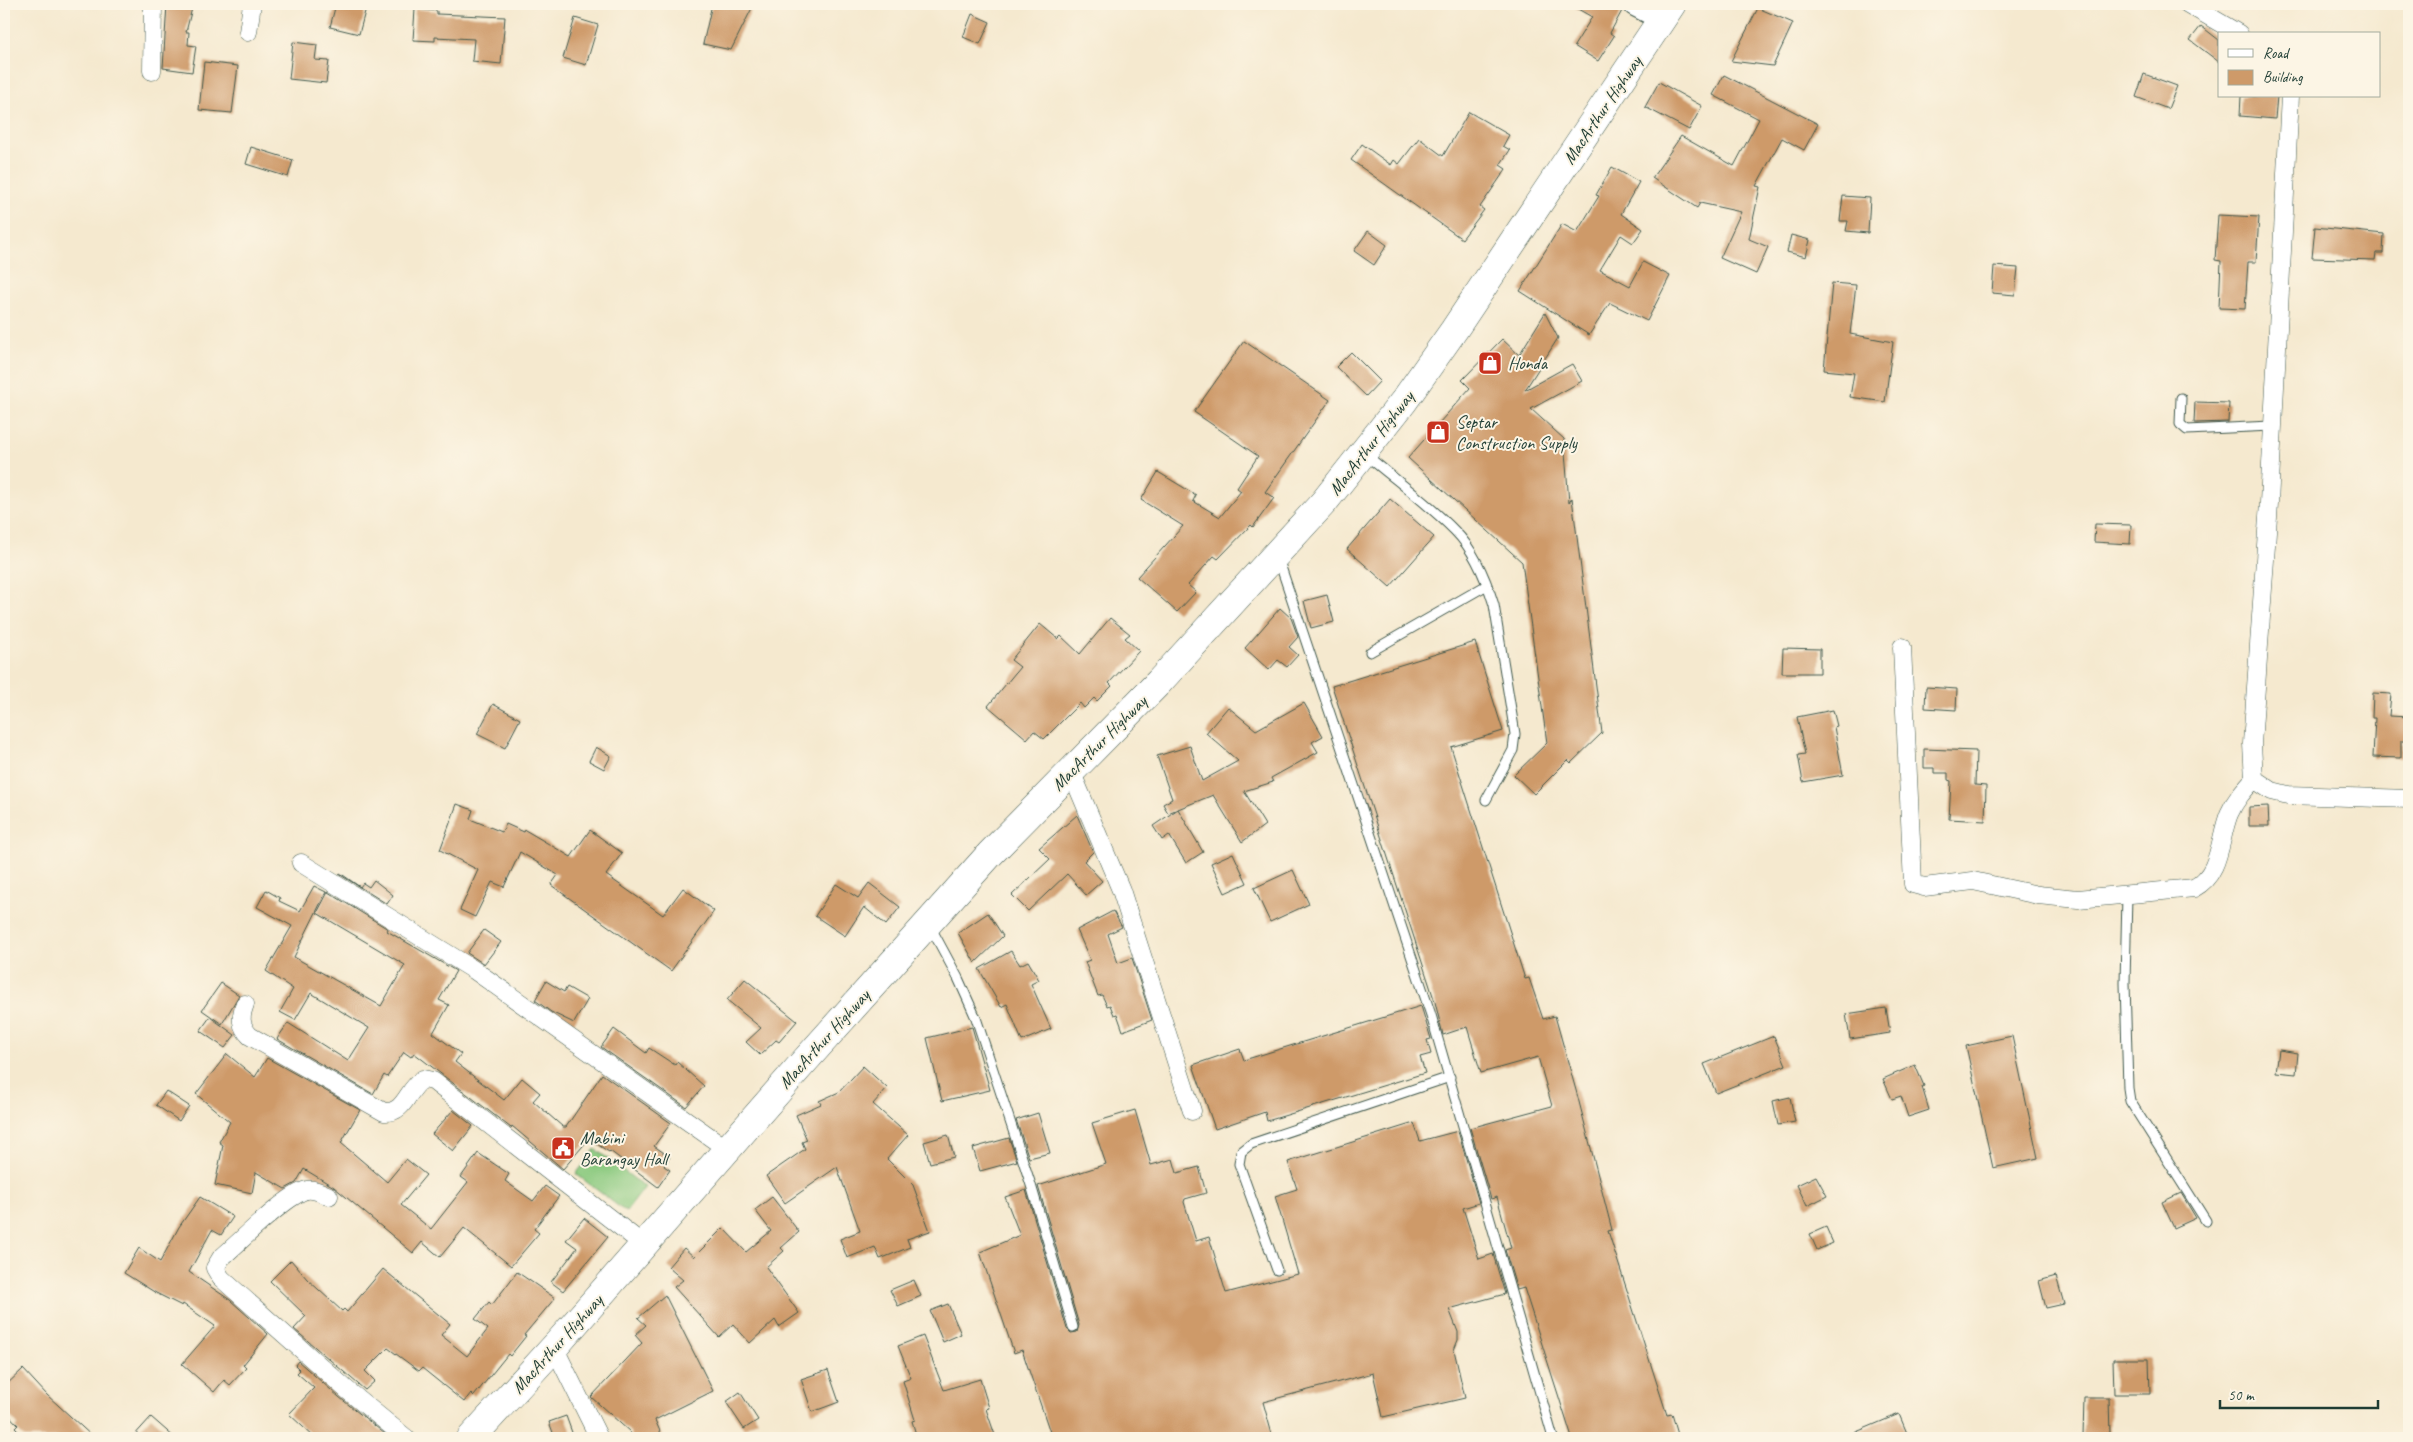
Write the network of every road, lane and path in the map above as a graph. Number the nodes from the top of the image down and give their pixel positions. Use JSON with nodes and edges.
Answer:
{"nodes":[{"id":1,"x":153,"y":4,"type":"edge"},
{"id":2,"x":252,"y":4,"type":"edge"},
{"id":3,"x":1636,"y":4,"type":"edge"},
{"id":4,"x":2188,"y":4,"type":"edge"},
{"id":5,"x":1668,"y":11,"type":"edge"},
{"id":6,"x":248,"y":32,"type":"dead end"},
{"id":7,"x":2236,"y":32,"type":"edge"},
{"id":8,"x":152,"y":71,"type":"dead end"},
{"id":9,"x":2290,"y":98,"type":"edge"},
{"id":10,"x":2181,"y":398,"type":"dead end"},
{"id":11,"x":2271,"y":426,"type":"junction"},
{"id":12,"x":1364,"y":454,"type":"junction"},
{"id":13,"x":1277,"y":555,"type":"junction"},
{"id":14,"x":1488,"y":585,"type":"junction"},
{"id":15,"x":1902,"y":647,"type":"dead end"},
{"id":16,"x":1370,"y":652,"type":"dead end"},
{"id":17,"x":1071,"y":771,"type":"junction"},
{"id":18,"x":2254,"y":779,"type":"junction"},
{"id":19,"x":2409,"y":799,"type":"edge"},
{"id":20,"x":1486,"y":800,"type":"dead end"},
{"id":21,"x":301,"y":863,"type":"dead end"},
{"id":22,"x":2127,"y":895,"type":"junction"},
{"id":23,"x":928,"y":924,"type":"junction"},
{"id":24,"x":245,"y":1004,"type":"dead end"},
{"id":25,"x":1450,"y":1077,"type":"junction"},
{"id":26,"x":1192,"y":1111,"type":"dead end"},
{"id":27,"x":727,"y":1148,"type":"junction"},
{"id":28,"x":329,"y":1196,"type":"dead end"},
{"id":29,"x":2206,"y":1221,"type":"dead end"},
{"id":30,"x":644,"y":1245,"type":"junction"},
{"id":31,"x":1277,"y":1270,"type":"dead end"},
{"id":32,"x":1073,"y":1327,"type":"dead end"},
{"id":33,"x":554,"y":1347,"type":"junction"},
{"id":34,"x":480,"y":1435,"type":"edge"},
{"id":35,"x":406,"y":1438,"type":"edge"},
{"id":36,"x":599,"y":1438,"type":"edge"},
{"id":37,"x":1553,"y":1438,"type":"edge"}],
"edges":[{"from":1,"to":8,"type":"street"},
{"from":2,"to":6,"type":"street"},
{"from":3,"to":5,"type":"street"},
{"from":4,"to":7,"type":"street"},
{"from":5,"to":12,"type":"highway","name":"MacArthur Highway"},
{"from":9,"to":11,"type":"street"},
{"from":10,"to":11,"type":"lane"},
{"from":11,"to":18,"type":"street"},
{"from":12,"to":13,"type":"highway","name":"MacArthur Highway"},
{"from":12,"to":14,"type":"lane"},
{"from":13,"to":17,"type":"highway","name":"MacArthur Highway"},
{"from":13,"to":25,"type":"lane"},
{"from":14,"to":16,"type":"lane"},
{"from":14,"to":20,"type":"lane"},
{"from":15,"to":22,"type":"street"},
{"from":17,"to":23,"type":"highway","name":"MacArthur Highway"},
{"from":17,"to":26,"type":"street"},
{"from":18,"to":19,"type":"street"},
{"from":18,"to":22,"type":"street"},
{"from":21,"to":27,"type":"street"},
{"from":22,"to":29,"type":"lane"},
{"from":23,"to":27,"type":"highway","name":"MacArthur Highway"},
{"from":23,"to":32,"type":"lane"},
{"from":24,"to":30,"type":"street"},
{"from":25,"to":31,"type":"lane"},
{"from":25,"to":37,"type":"lane"},
{"from":27,"to":30,"type":"highway","name":"MacArthur Highway"},
{"from":28,"to":35,"type":"street"},
{"from":30,"to":33,"type":"highway","name":"MacArthur Highway"},
{"from":33,"to":34,"type":"highway","name":"MacArthur Highway"},
{"from":33,"to":36,"type":"street"}]}
